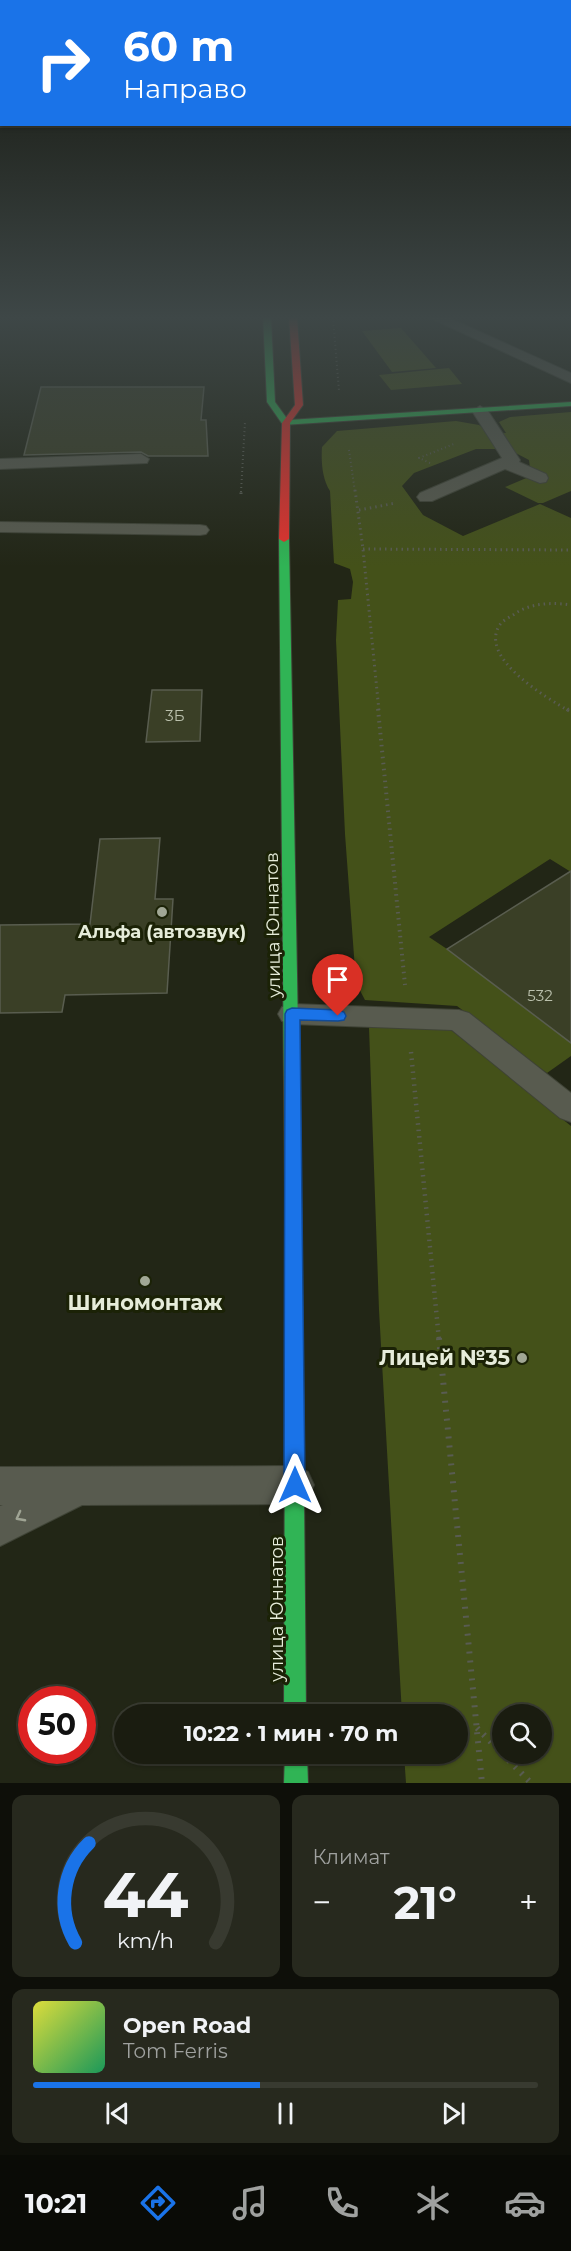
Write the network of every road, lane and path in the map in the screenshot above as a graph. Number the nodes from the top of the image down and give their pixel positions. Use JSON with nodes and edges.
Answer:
{"nodes":[{"id":1,"x":271,"y":400,"type":"edge"},
{"id":2,"x":299,"y":400,"type":"edge"},
{"id":3,"x":571,"y":404,"type":"edge"},
{"id":4,"x":480,"y":411,"type":"junction"},
{"id":5,"x":245,"y":421,"type":"dead end"},
{"id":6,"x":286,"y":423,"type":"junction"},
{"id":7,"x":348,"y":445,"type":"dead end"},
{"id":8,"x":141,"y":459,"type":"dead end"},
{"id":9,"x":506,"y":463,"type":"junction"},
{"id":10,"x":0,"y":464,"type":"edge"},
{"id":11,"x":540,"y":478,"type":"dead end"},
{"id":12,"x":241,"y":494,"type":"dead end"},
{"id":13,"x":426,"y":496,"type":"dead end"},
{"id":14,"x":0,"y":528,"type":"edge"},
{"id":15,"x":200,"y":530,"type":"dead end"},
{"id":16,"x":363,"y":549,"type":"junction"},
{"id":17,"x":571,"y":550,"type":"edge"},
{"id":18,"x":571,"y":605,"type":"edge"},
{"id":19,"x":571,"y":712,"type":"edge"},
{"id":20,"x":292,"y":1014,"type":"junction"},
{"id":21,"x":408,"y":1018,"type":"junction"},
{"id":22,"x":571,"y":1110,"type":"edge"},
{"id":23,"x":295,"y":1485,"type":"junction"},
{"id":24,"x":0,"y":1486,"type":"edge"},
{"id":25,"x":77,"y":1486,"type":"junction"},
{"id":26,"x":0,"y":1527,"type":"edge"},
{"id":27,"x":296,"y":1704,"type":"edge"},
{"id":28,"x":477,"y":1728,"type":"junction"},
{"id":29,"x":296,"y":1764,"type":"edge"},
{"id":30,"x":296,"y":1783,"type":"edge"},
{"id":31,"x":482,"y":1783,"type":"edge"},
{"id":32,"x":531,"y":1783,"type":"edge"}],
"edges":[{"from":1,"to":6,"type":"main road"},
{"from":2,"to":6,"type":"main road","name":"улица Юннатов"},
{"from":3,"to":4,"type":"main road"},
{"from":4,"to":6,"type":"main road"},
{"from":4,"to":9,"type":"lane"},
{"from":5,"to":12,"type":"path"},
{"from":6,"to":20,"type":"main road","name":"улица Юннатов"},
{"from":7,"to":16,"type":"path"},
{"from":8,"to":10,"type":"lane"},
{"from":9,"to":11,"type":"lane"},
{"from":9,"to":13,"type":"lane"},
{"from":14,"to":15,"type":"lane"},
{"from":16,"to":17,"type":"path"},
{"from":16,"to":21,"type":"path"},
{"from":18,"to":19,"type":"path"},
{"from":20,"to":21,"type":"lane"},
{"from":20,"to":23,"type":"main road","name":"улица Юннатов"},
{"from":21,"to":22,"type":"lane"},
{"from":21,"to":28,"type":"path"},
{"from":23,"to":25,"type":"lane"},
{"from":23,"to":27,"type":"main road","name":"улица Юннатов"},
{"from":24,"to":25,"type":"lane"},
{"from":25,"to":26,"type":"lane","one_way":true},
{"from":28,"to":31,"type":"path"},
{"from":28,"to":32,"type":"path"},
{"from":29,"to":30,"type":"main road"}]}
